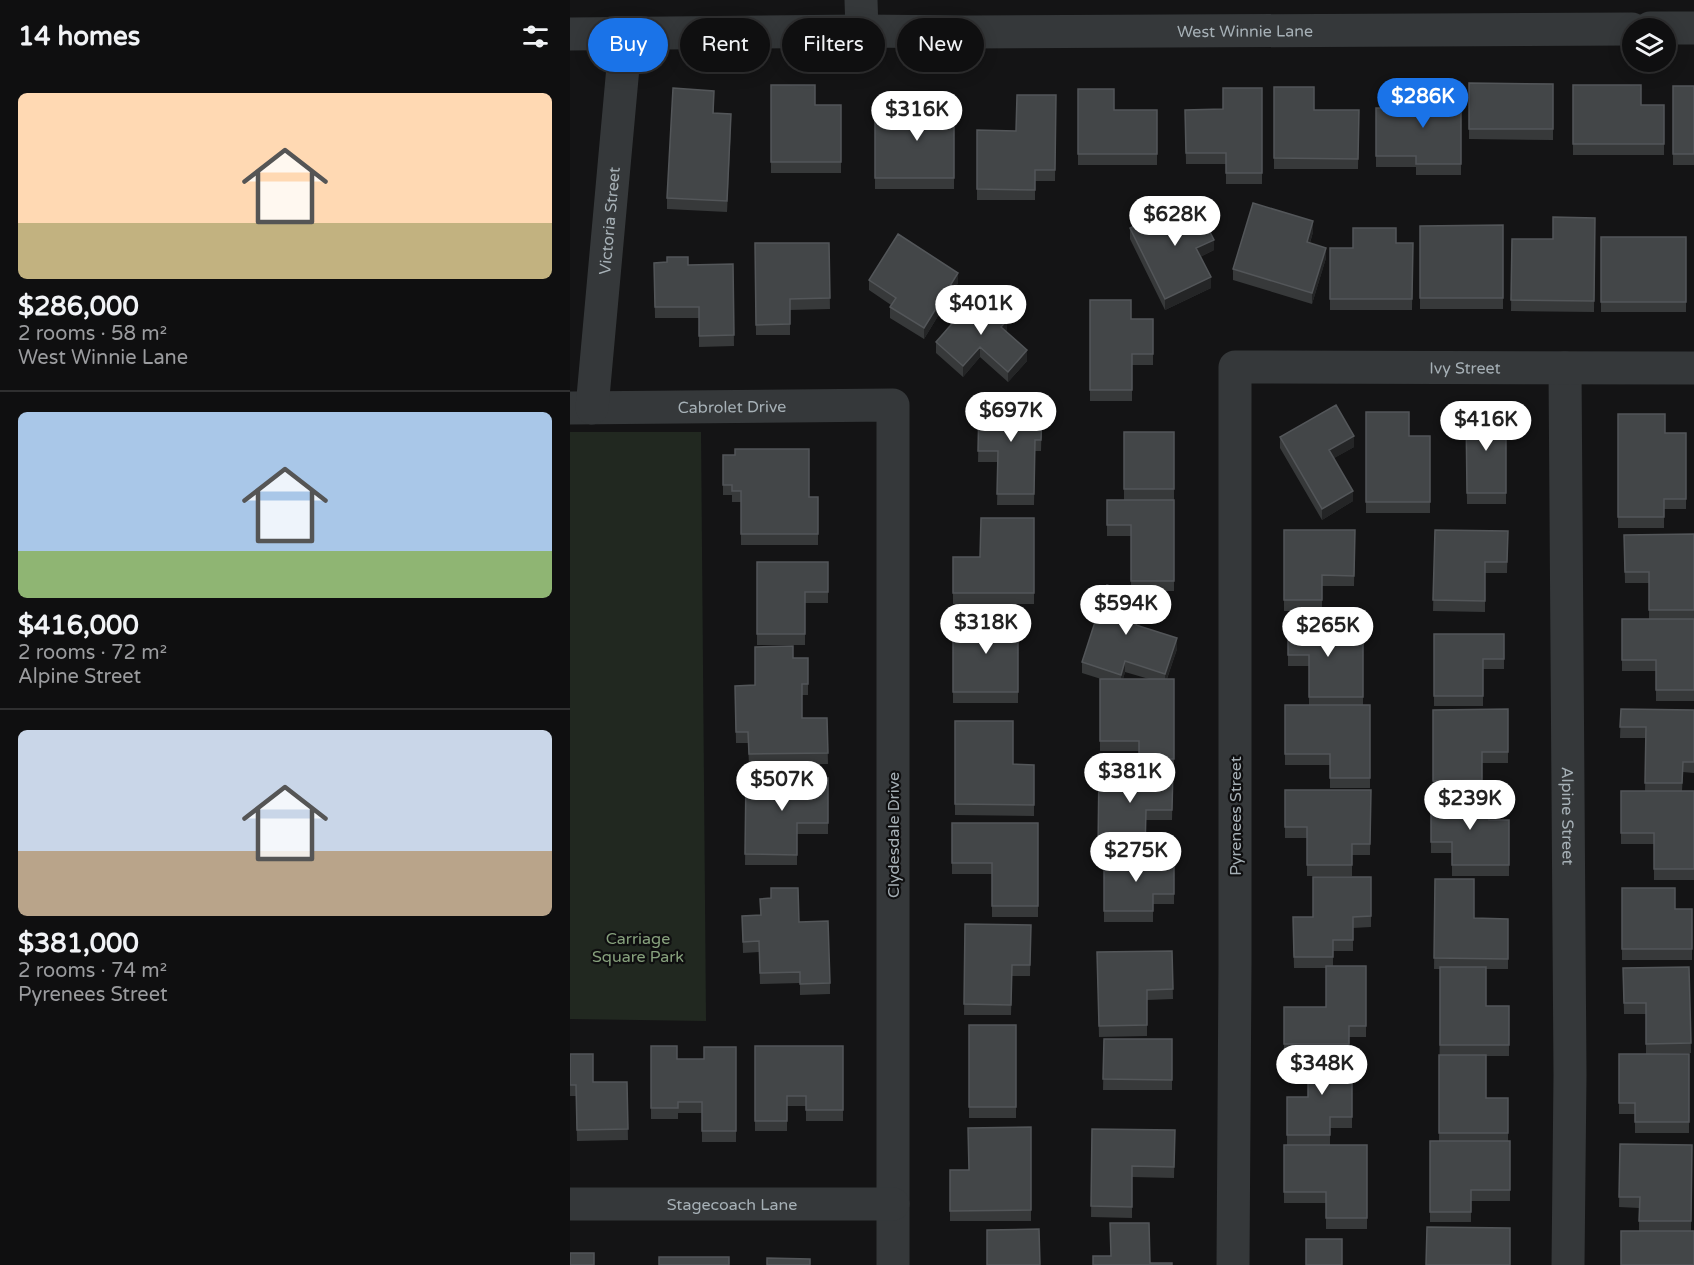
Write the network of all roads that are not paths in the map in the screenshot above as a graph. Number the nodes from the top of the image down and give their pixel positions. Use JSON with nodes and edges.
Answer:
{"nodes":[{"id":1,"x":862,"y":15,"type":"edge"},
{"id":2,"x":1676,"y":28,"type":"edge"},
{"id":3,"x":1694,"y":28,"type":"edge"},
{"id":4,"x":1622,"y":29,"type":"edge"},
{"id":5,"x":668,"y":31,"type":"edge"},
{"id":6,"x":570,"y":34,"type":"edge"},
{"id":7,"x":588,"y":34,"type":"edge"},
{"id":8,"x":621,"y":72,"type":"edge"},
{"id":9,"x":1235,"y":367,"type":"joint"},
{"id":10,"x":1565,"y":368,"type":"junction"},
{"id":11,"x":1694,"y":368,"type":"edge"},
{"id":12,"x":893,"y":405,"type":"joint"},
{"id":13,"x":581,"y":408,"type":"edge"},
{"id":14,"x":570,"y":1204,"type":"edge"},
{"id":15,"x":893,"y":1204,"type":"junction"},
{"id":16,"x":893,"y":1265,"type":"edge"},
{"id":17,"x":1233,"y":1265,"type":"edge"},
{"id":18,"x":1568,"y":1265,"type":"edge"}],
"edges":[{"from":1,"to":4,"type":"street","name":"West Winnie Lane"},
{"from":1,"to":5,"type":"street","name":"West Winnie Lane"},
{"from":2,"to":3,"type":"street"},
{"from":6,"to":7,"type":"street","name":"West Winnie Lane"},
{"from":8,"to":13,"type":"street","name":"Victoria Street"},
{"from":9,"to":10,"type":"street","name":"Ivy Street"},
{"from":9,"to":17,"type":"street","name":"Pyrenees Street"},
{"from":10,"to":11,"type":"street","name":"Ivy Street"},
{"from":10,"to":18,"type":"street","name":"Alpine Street"},
{"from":12,"to":13,"type":"street","name":"Cabrolet Drive"},
{"from":12,"to":15,"type":"street","name":"Clydesdale Drive"},
{"from":14,"to":15,"type":"street","name":"Stagecoach Lane"},
{"from":15,"to":16,"type":"street","name":"Clydesdale Drive"}]}
